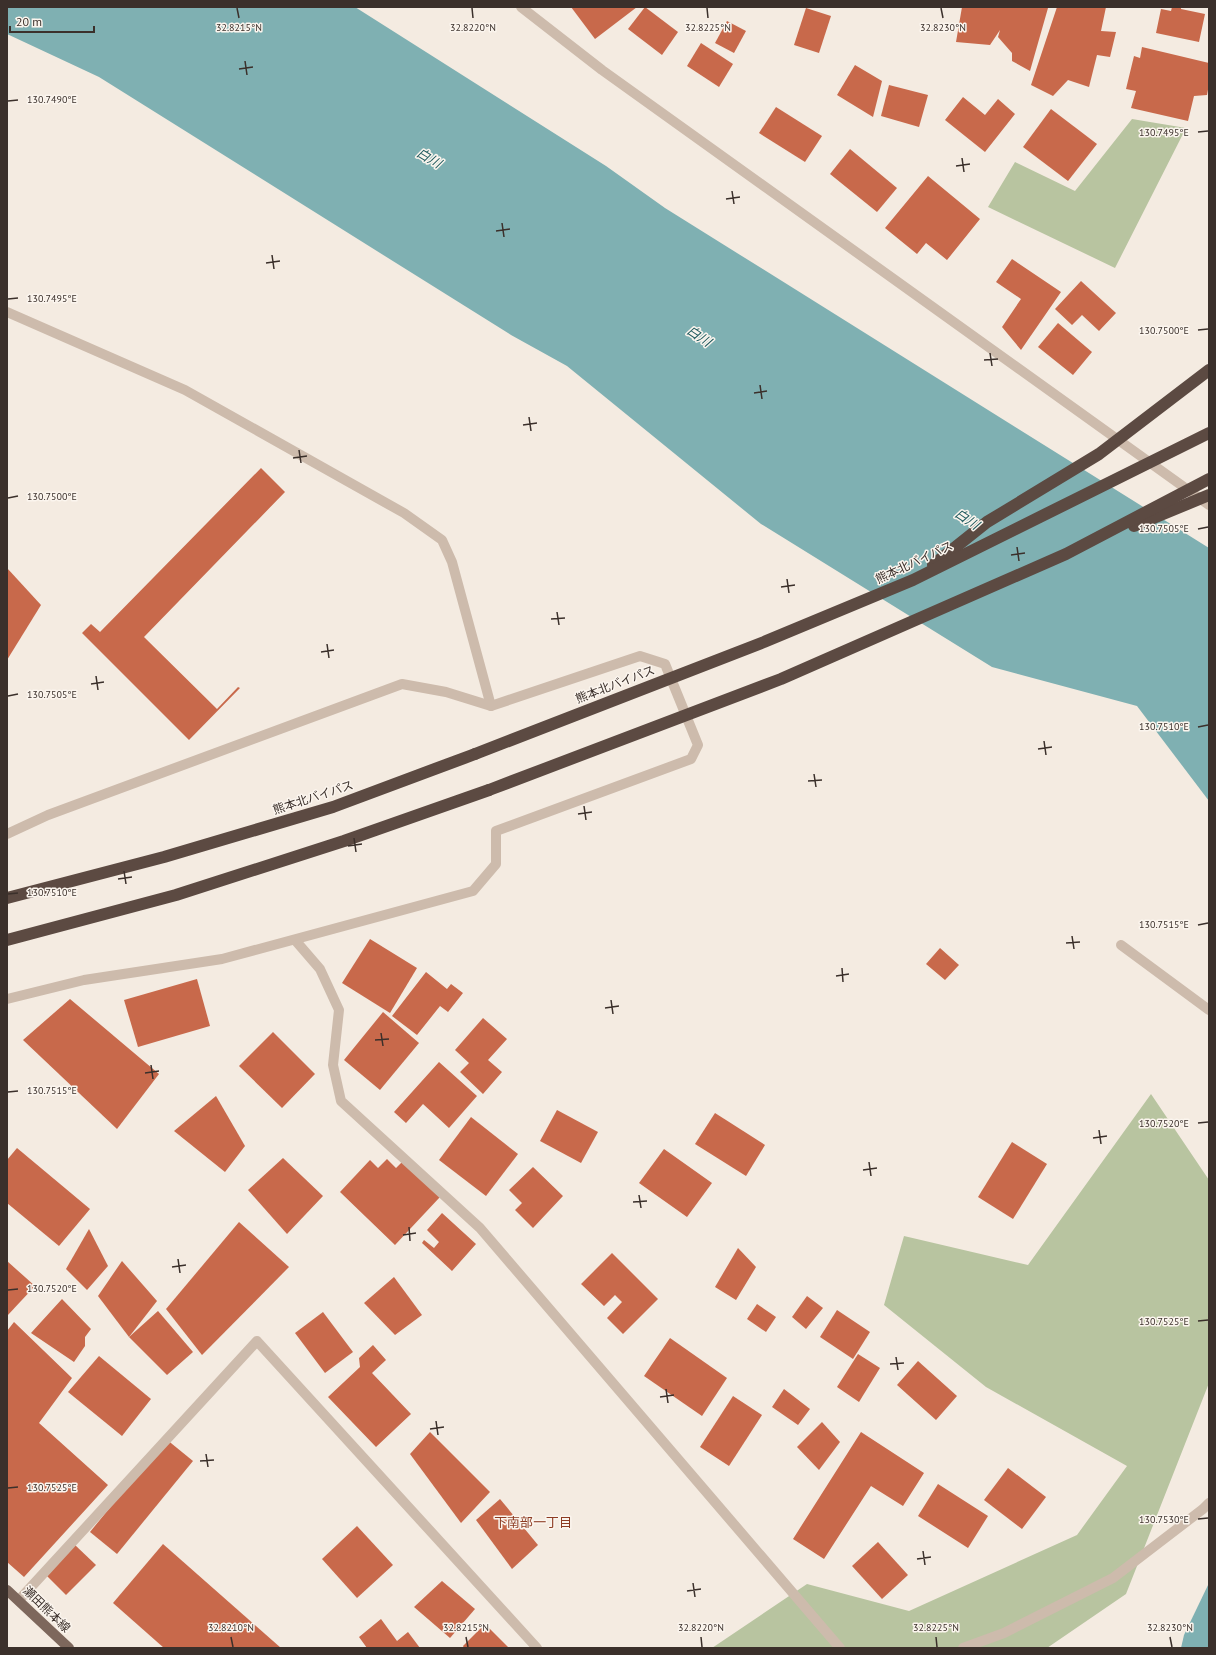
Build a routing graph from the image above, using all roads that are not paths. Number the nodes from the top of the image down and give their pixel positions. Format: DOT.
graph roads {
  1 [pos="521,7"];
  2 [pos="7,312"];
  3 [pos="1209,370"];
  4 [pos="1209,433"];
  5 [pos="1209,479"];
  6 [pos="1209,495"];
  7 [pos="1209,506"];
  8 [pos="1066,554"];
  9 [pos="913,580"];
  10 [pos="491,706"];
  11 [pos="7,834"];
  12 [pos="7,898"];
  13 [pos="7,940"];
  14 [pos="295,940"];
  15 [pos="1121,945"];
  16 [pos="7,999"];
  17 [pos="1209,1010"];
  18 [pos="1209,1503"];
  19 [pos="7,1590"];
  20 [pos="19,1600"];
  21 [pos="69,1648"];
  22 [pos="537,1648"];
  23 [pos="840,1648"];
  24 [pos="963,1648"];
  1 -- 7 [label="street"];
  2 -- 10 [label="street"];
  3 -- 9 [label="highway, bridge"];
  4 -- 9 [label="highway, 熊本北バイパス, bridge"];
  5 -- 8 [label="highway, bridge"];
  6 -- 8 [label="highway, bridge"];
  8 -- 13 [label="highway, bridge"];
  9 -- 12 [label="highway, 熊本北バイパス, bridge"];
  10 -- 11 [label="street"];
  10 -- 14 [label="street"];
  14 -- 16 [label="street"];
  14 -- 23 [label="street"];
  15 -- 17 [label="street"];
  18 -- 24 [label="street"];
  19 -- 20 [label="main road, 瀬田熊本線"];
  20 -- 21 [label="main road, 瀬田熊本線"];
  20 -- 22 [label="street"];
}
